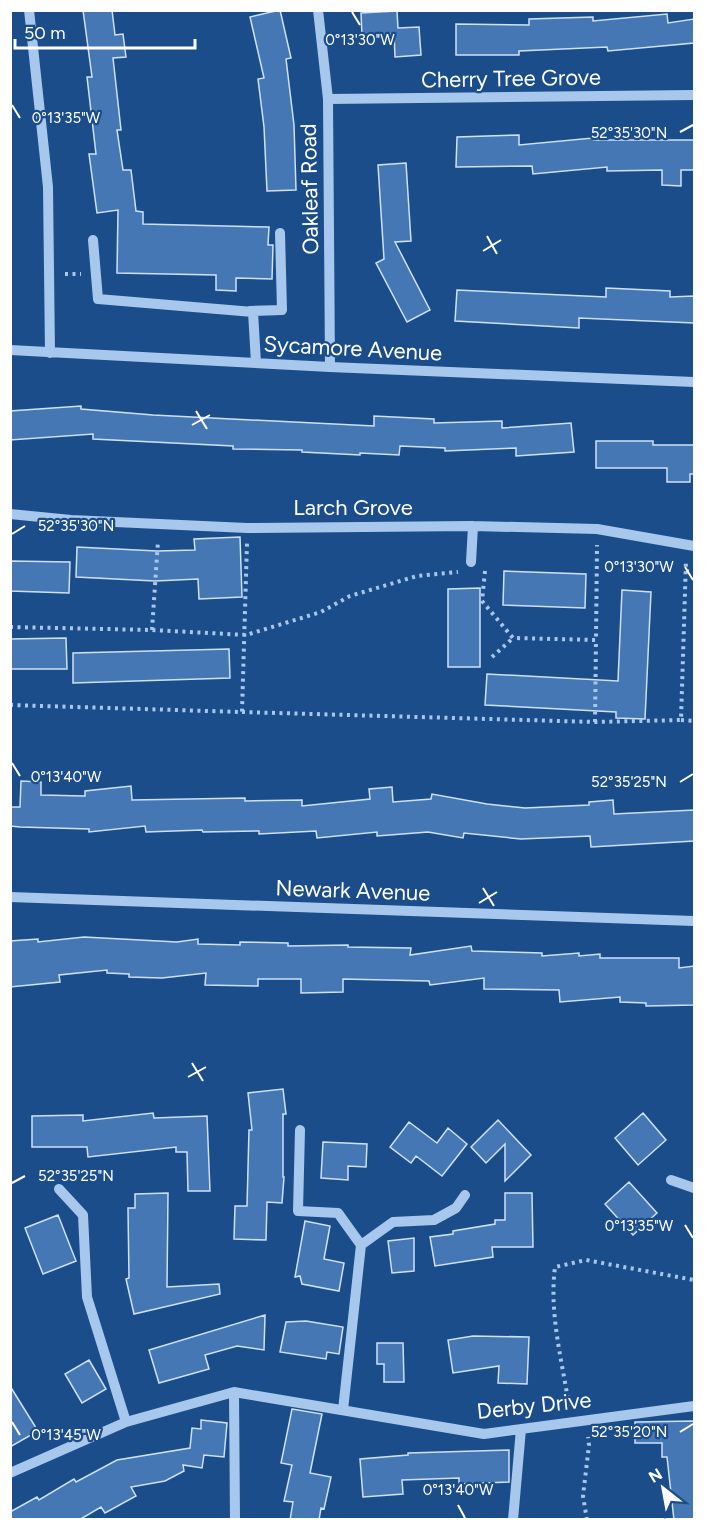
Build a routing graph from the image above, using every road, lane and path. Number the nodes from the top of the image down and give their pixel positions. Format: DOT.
graph roads {
  1 [pos="28,10"];
  2 [pos="318,10"];
  3 [pos="694,95"];
  4 [pos="328,99"];
  5 [pos="280,233"];
  6 [pos="93,240"];
  7 [pos="49,273"];
  8 [pos="96,274"];
  9 [pos="250,311"];
  10 [pos="10,350"];
  11 [pos="50,353"];
  12 [pos="256,363"];
  13 [pos="330,367"];
  14 [pos="694,382"];
  15 [pos="10,514"];
  16 [pos="159,524"];
  17 [pos="473,526"];
  18 [pos="247,528"];
  19 [pos="597,530"];
  20 [pos="691,546"];
  21 [pos="474,566"];
  22 [pos="686,571"];
  23 [pos="461,572"];
  24 [pos="694,572"];
  25 [pos="10,627"];
  26 [pos="152,630"];
  27 [pos="246,635"];
  28 [pos="513,638"];
  29 [pos="596,640"];
  30 [pos="492,657"];
  31 [pos="10,705"];
  32 [pos="242,712"];
  33 [pos="681,720"];
  34 [pos="694,721"];
  35 [pos="595,722"];
  36 [pos="10,897"];
  37 [pos="694,921"];
  38 [pos="300,1130"];
  39 [pos="671,1180"];
  40 [pos="694,1188"];
  41 [pos="59,1189"];
  42 [pos="465,1195"];
  43 [pos="362,1245"];
  44 [pos="694,1280"];
  45 [pos="234,1392"];
  46 [pos="694,1406"];
  47 [pos="343,1410"];
  48 [pos="586,1420"];
  49 [pos="126,1422"];
  50 [pos="571,1422"];
  51 [pos="521,1429"];
  52 [pos="10,1473"];
  53 [pos="235,1520"];
  54 [pos="513,1520"];
  55 [pos="587,1520"];
  1 -- 7 [label="street"];
  2 -- 4 [label="street, Oakleaf Road"];
  3 -- 4 [label="street, Cherry Tree Grove"];
  4 -- 13 [label="street, Oakleaf Road"];
  5 -- 9 [label="street"];
  6 -- 8 [label="street"];
  7 -- 8 [label="path"];
  7 -- 11 [label="street"];
  8 -- 9 [label="street"];
  9 -- 12 [label="street"];
  10 -- 11 [label="street, Sycamore Avenue"];
  11 -- 12 [label="street, Sycamore Avenue"];
  12 -- 13 [label="street, Sycamore Avenue"];
  13 -- 14 [label="street, Sycamore Avenue"];
  15 -- 16 [label="street, Larch Grove"];
  16 -- 18 [label="street, Larch Grove"];
  16 -- 26 [label="path"];
  17 -- 18 [label="street, Larch Grove"];
  17 -- 19 [label="street, Larch Grove"];
  17 -- 21 [label="street"];
  18 -- 27 [label="path"];
  19 -- 20 [label="street, Larch Grove"];
  19 -- 29 [label="path"];
  20 -- 22 [label="path"];
  21 -- 28 [label="path"];
  22 -- 24 [label="path"];
  22 -- 33 [label="path"];
  23 -- 27 [label="path"];
  25 -- 26 [label="path"];
  26 -- 27 [label="path"];
  27 -- 32 [label="path"];
  28 -- 29 [label="path"];
  28 -- 30 [label="path"];
  29 -- 35 [label="path"];
  31 -- 32 [label="path"];
  32 -- 35 [label="path"];
  33 -- 34 [label="path"];
  33 -- 35 [label="path"];
  36 -- 37 [label="street, Newark Avenue"];
  38 -- 43 [label="street"];
  39 -- 40 [label="street"];
  41 -- 49 [label="street"];
  42 -- 43 [label="street"];
  43 -- 47 [label="street"];
  44 -- 50 [label="path"];
  45 -- 47 [label="street, Derby Drive"];
  45 -- 49 [label="street, Derby Drive"];
  45 -- 53 [label="street"];
  46 -- 48 [label="street, Derby Drive"];
  47 -- 51 [label="street, Derby Drive"];
  48 -- 50 [label="street, Derby Drive"];
  48 -- 55 [label="path"];
  49 -- 52 [label="street, Derby Drive"];
  50 -- 51 [label="street, Derby Drive"];
  51 -- 54 [label="street"];
}
